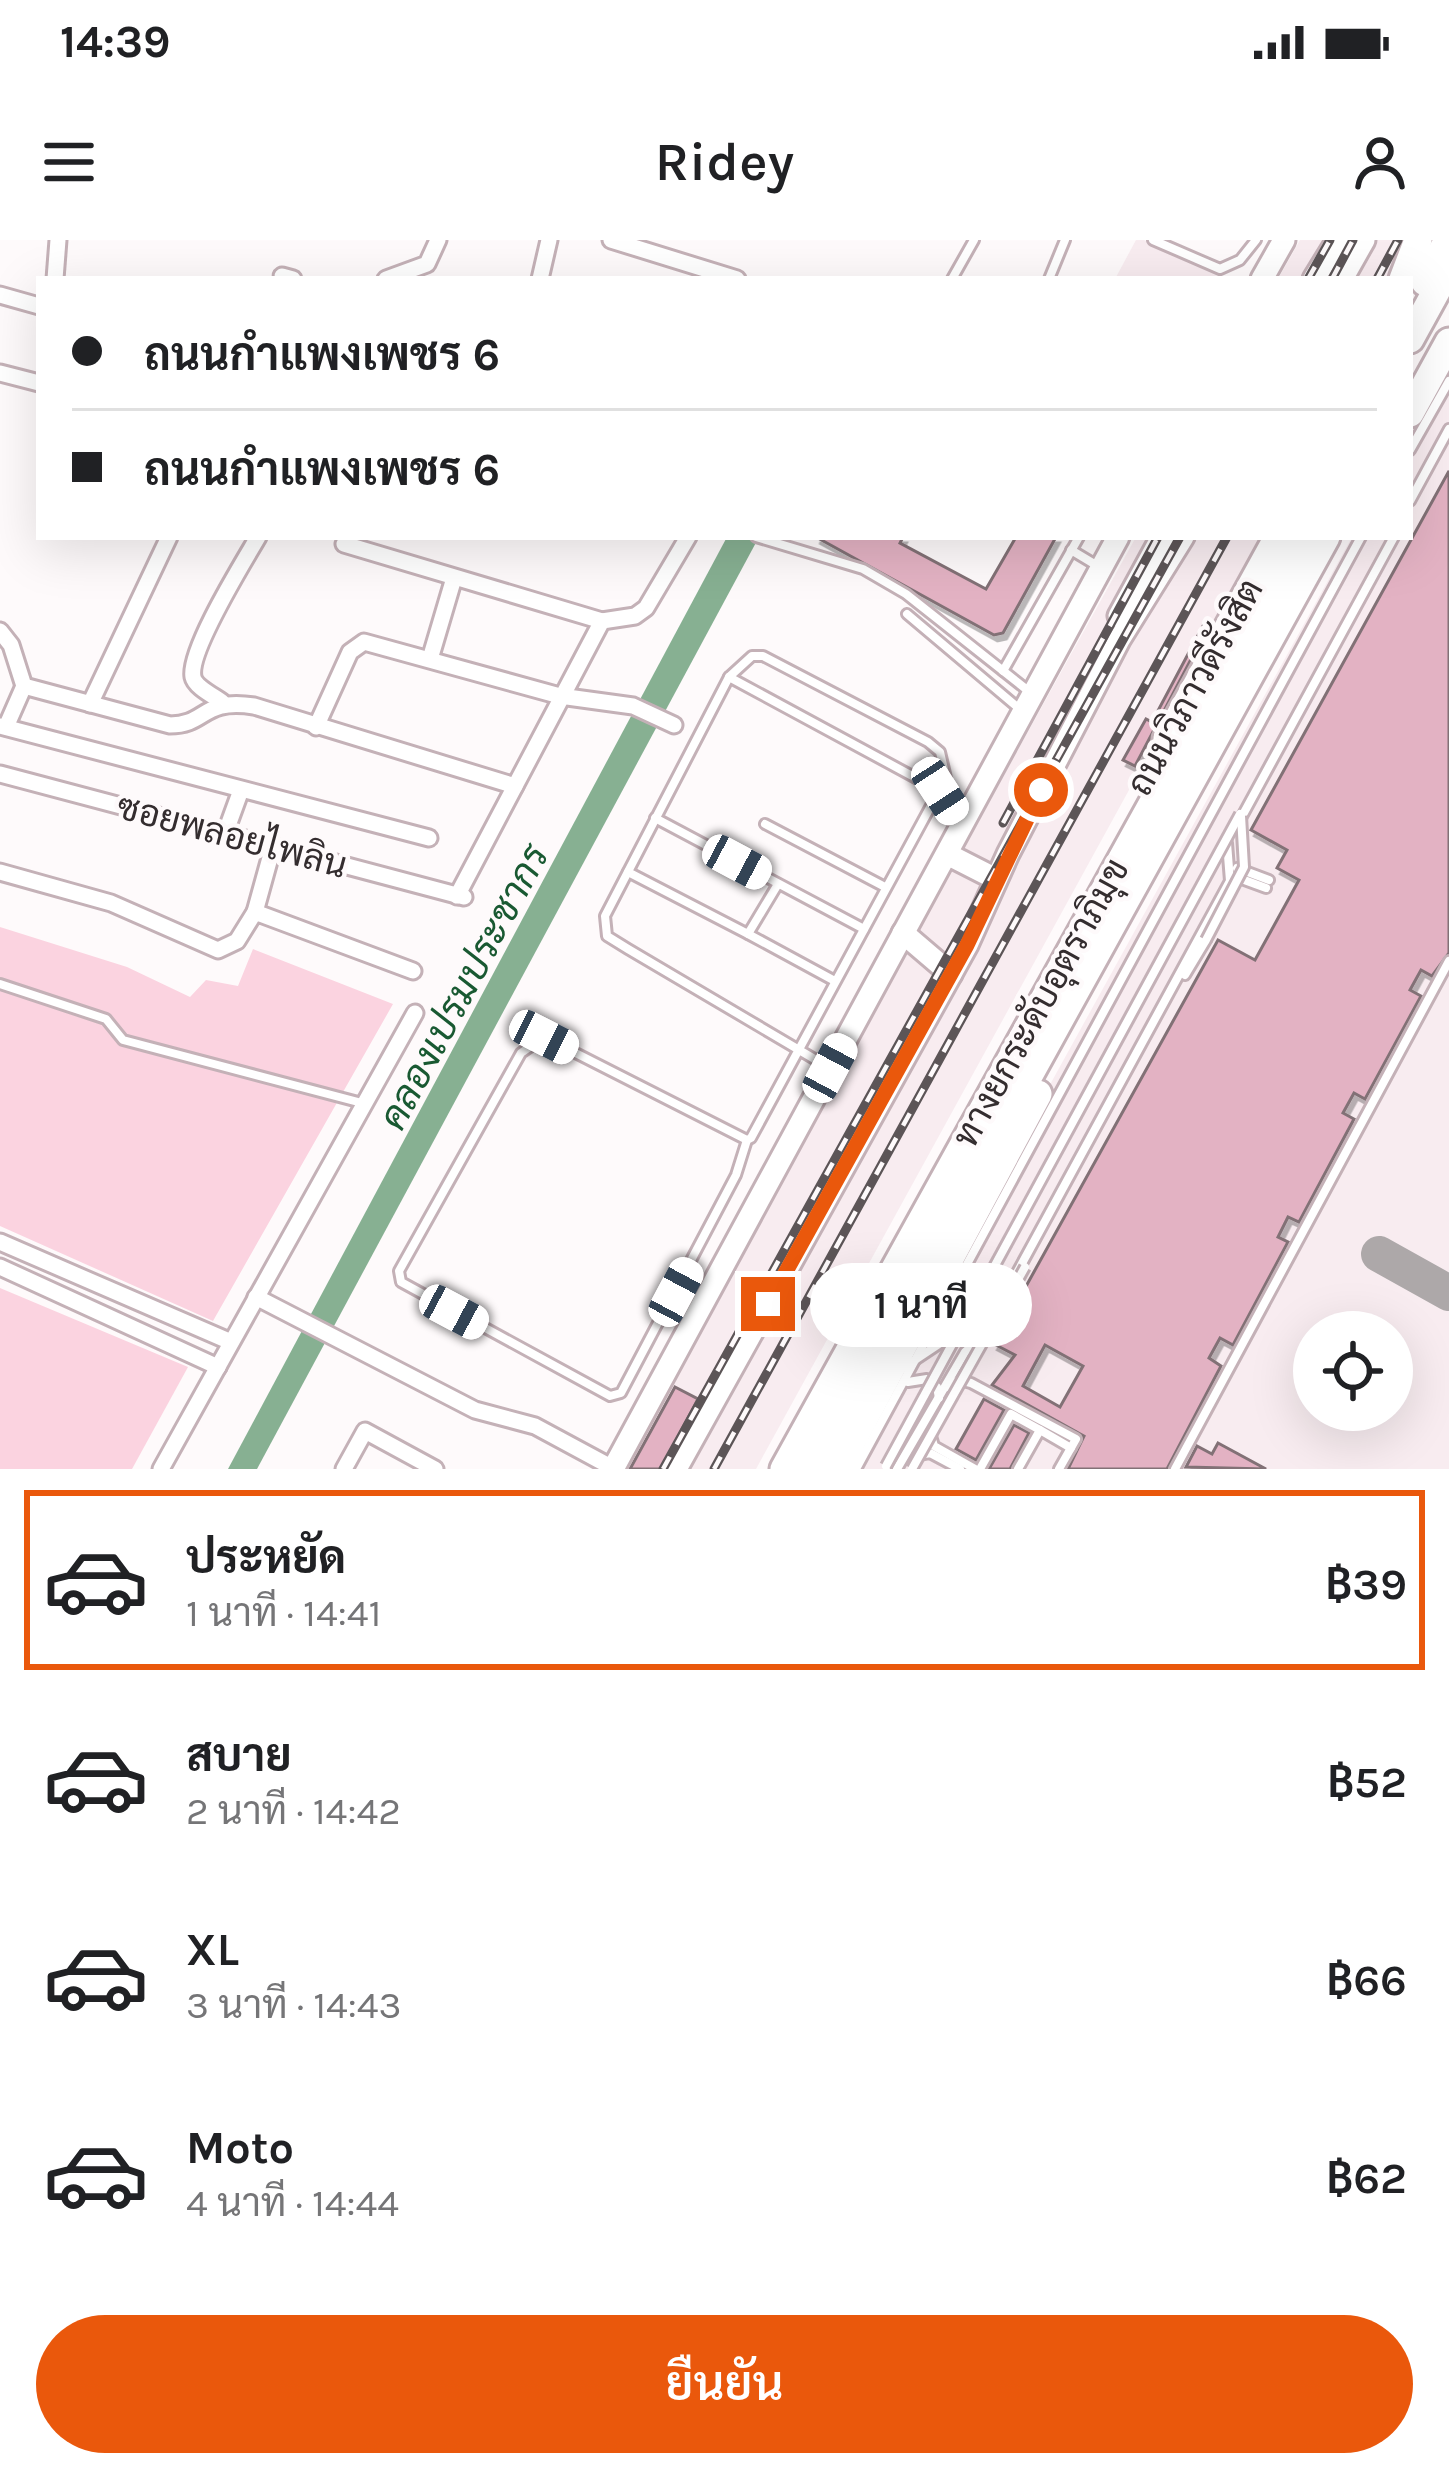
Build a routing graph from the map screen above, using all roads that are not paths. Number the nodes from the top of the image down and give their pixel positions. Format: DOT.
graph roads {
  1 [pos="58,240"];
  2 [pos="438,240"];
  3 [pos="549,240"];
  4 [pos="611,240"];
  5 [pos="974,240"];
  6 [pos="1065,240"];
  7 [pos="1153,240"];
  8 [pos="1256,240"];
  9 [pos="1284,240"];
  10 [pos="1338,240"];
  11 [pos="1364,240"];
  12 [pos="1418,240"];
  13 [pos="1433,240"];
  14 [pos="1448,240"];
  15 [pos="1449,268"];
  16 [pos="55,276"];
  17 [pos="394,276"];
  18 [pos="541,276"];
  19 [pos="727,276"];
  20 [pos="954,276"];
  21 [pos="1050,276"];
  22 [pos="1264,276"];
  23 [pos="1317,276"];
  24 [pos="1344,276"];
  25 [pos="1403,276"];
  26 [pos="1413,282"];
  27 [pos="0,295"];
  28 [pos="1413,300"];
  29 [pos="36,305"];
  30 [pos="1449,316"];
  31 [pos="1413,334"];
  32 [pos="1449,342"];
  33 [pos="0,373"];
  34 [pos="1449,380"];
  35 [pos="1413,381"];
  36 [pos="36,382"];
  37 [pos="1413,407"];
  38 [pos="1449,433"];
  39 [pos="1413,445"];
  40 [pos="1413,499"];
  41 [pos="168,540"];
  42 [pos="256,540"];
  43 [pos="686,540"];
  44 [pos="762,540"];
  45 [pos="1077,540"];
  46 [pos="1116,540"];
  47 [pos="1160,540"];
  48 [pos="1182,540"];
  49 [pos="1276,540"];
  50 [pos="1298,540"];
  51 [pos="1324,540"];
  52 [pos="1339,540"];
  53 [pos="1359,540"];
  54 [pos="1391,540"];
  55 [pos="344,544"];
  56 [pos="1071,550"];
  57 [pos="1101,568"];
  58 [pos="454,578"];
  59 [pos="907,614"];
  60 [pos="602,621"];
  61 [pos="0,631"];
  62 [pos="430,659"];
  63 [pos="1004,671"];
  64 [pos="729,677"];
  65 [pos="24,686"];
  66 [pos="560,696"];
  67 [pos="222,702"];
  68 [pos="1028,703"];
  69 [pos="90,704"];
  70 [pos="669,722"];
  71 [pos="3,727"];
  72 [pos="316,727"];
  73 [pos="0,774"];
  74 [pos="515,786"];
  75 [pos="241,790"];
  76 [pos="940,791"];
  77 [pos="1242,814"];
  78 [pos="655,818"];
  79 [pos="765,824"];
  80 [pos="962,824"];
  81 [pos="225,834"];
  82 [pos="429,838"];
  83 [pos="1228,843"];
  84 [pos="273,847"];
  85 [pos="947,854"];
  86 [pos="1008,854"];
  87 [pos="1231,856"];
  88 [pos="0,872"];
  89 [pos="628,872"];
  90 [pos="996,880"];
  91 [pos="1230,881"];
  92 [pos="778,884"];
  93 [pos="885,887"];
  94 [pos="255,912"];
  95 [pos="864,928"];
  96 [pos="903,933"];
  97 [pos="748,934"];
  98 [pos="1201,942"];
  99 [pos="1449,962"];
  100 [pos="413,971"];
  101 [pos="951,974"];
  102 [pos="833,980"];
  103 [pos="0,984"];
  104 [pos="415,1013"];
  105 [pos="797,1048"];
  106 [pos="830,1068"];
  107 [pos="364,1104"];
  108 [pos="747,1140"];
  109 [pos="0,1242"];
  110 [pos="0,1268"];
  111 [pos="1013,1280"];
  112 [pos="256,1297"];
  113 [pos="968,1319"];
  114 [pos="231,1342"];
  115 [pos="919,1357"];
  116 [pos="218,1367"];
  117 [pos="894,1384"];
  118 [pos="945,1388"];
  119 [pos="938,1398"];
  120 [pos="1040,1430"];
  121 [pos="931,1436"];
  122 [pos="1071,1448"];
  123 [pos="920,1455"];
  124 [pos="951,1461"];
  125 [pos="613,1468"];
  126 [pos="889,1468"];
  127 [pos="161,1469"];
  128 [pos="344,1469"];
  129 [pos="435,1469"];
  130 [pos="676,1469"];
  131 [pos="767,1469"];
  132 [pos="784,1469"];
  133 [pos="812,1469"];
  134 [pos="837,1469"];
  135 [pos="856,1469"];
  136 [pos="912,1469"];
  137 [pos="960,1469"];
  138 [pos="978,1469"];
  139 [pos="1018,1469"];
  140 [pos="1059,1469"];
  141 [pos="1175,1469"];
  1 -- 16 [label="street"];
  2 -- 17 [label="street"];
  3 -- 18 [label="street"];
  4 -- 19 [label="street"];
  5 -- 20 [label="lane"];
  6 -- 21 [label="lane"];
  7 -- 8 [label="lane"];
  9 -- 22 [label="main road"];
  10 -- 23 [label="main road"];
  11 -- 24 [label="main road"];
  12 -- 25 [label="highway"];
  13 -- 26 [label="highway"];
  14 -- 28 [label="highway"];
  15 -- 31 [label="highway"];
  27 -- 29 [label="street"];
  30 -- 35 [label="highway"];
  32 -- 37 [label="highway"];
  33 -- 36 [label="street"];
  34 -- 39 [label="lane"];
  38 -- 40 [label="lane"];
  41 -- 69 [label="street"];
  42 -- 67 [label="street"];
  43 -- 60 [label="street"];
  44 -- 63 [label="lane"];
  45 -- 56 [label="lane"];
  46 -- 57 [label="main road"];
  47 -- 86 [label="main road"];
  48 -- 86 [label="main road"];
  49 -- 131 [label="highway, ถนนวิภาวดีรังสิต"];
  50 -- 132 [label="highway, ทางยกระดับอุตราภิมุข"];
  51 -- 133 [label="highway, ทางยกระดับอุตราภิมุข"];
  52 -- 117 [label="highway, ถนนวิภาวดีรังสิต"];
  53 -- 115 [label="lane"];
  54 -- 77 [label="lane"];
  55 -- 58 [label="street"];
  56 -- 57 [label="lane"];
  56 -- 63 [label="lane"];
  57 -- 68 [label="main road"];
  58 -- 60 [label="street"];
  58 -- 62 [label="street"];
  59 -- 68 [label="lane"];
  60 -- 66 [label="street"];
  61 -- 65 [label="street"];
  62 -- 66 [label="street"];
  62 -- 72 [label="street"];
  63 -- 68 [label="lane"];
  64 -- 76 [label="lane"];
  64 -- 76 [label="lane"];
  64 -- 78 [label="lane"];
  65 -- 69 [label="street"];
  65 -- 71 [label="street"];
  66 -- 70 [label="street"];
  66 -- 74 [label="street"];
  67 -- 69 [label="street"];
  67 -- 72 [label="street"];
  68 -- 80 [label="main road"];
  71 -- 75 [label="street"];
  72 -- 74 [label="street"];
  73 -- 81 [label="street, ซอยพลอยไพลิน"];
  74 -- 84 [label="street, ซอยพลอยไพลิน"];
  75 -- 81 [label="street"];
  75 -- 82 [label="street"];
  76 -- 80 [label="lane"];
  76 -- 93 [label="lane"];
  77 -- 83 [label="lane"];
  77 -- 98 [label="lane, bridge"];
  77 -- 126 [label="lane, bridge"];
  78 -- 89 [label="lane"];
  78 -- 92 [label="lane"];
  79 -- 93 [label="lane"];
  80 -- 85 [label="main road"];
  81 -- 84 [label="street, ซอยพลอยไพลิน"];
  83 -- 87 [label="lane"];
  83 -- 113 [label="lane"];
  84 -- 94 [label="street"];
  85 -- 90 [label="main road"];
  85 -- 96 [label="main road"];
  86 -- 90 [label="main road"];
  87 -- 91 [label="lane"];
  87 -- 91 [label="lane"];
  88 -- 94 [label="street"];
  89 -- 97 [label="lane"];
  89 -- 105 [label="lane"];
  90 -- 101 [label="main road"];
  91 -- 98 [label="lane"];
  92 -- 95 [label="lane"];
  92 -- 97 [label="lane"];
  93 -- 95 [label="lane"];
  94 -- 100 [label="street"];
  95 -- 102 [label="lane"];
  96 -- 101 [label="main road"];
  96 -- 106 [label="main road"];
  97 -- 102 [label="lane"];
  98 -- 111 [label="lane"];
  98 -- 121 [label="lane, bridge"];
  99 -- 141 [label="lane"];
  101 -- 130 [label="main road"];
  102 -- 105 [label="lane"];
  103 -- 107 [label="lane"];
  104 -- 107 [label="street"];
  105 -- 106 [label="lane"];
  105 -- 108 [label="lane"];
  106 -- 125 [label="main road"];
  107 -- 112 [label="street"];
  108 -- 108 [label="lane"];
  109 -- 114 [label="street"];
  110 -- 116 [label="street"];
  111 -- 113 [label="lane"];
  111 -- 118 [label="lane"];
  112 -- 114 [label="street"];
  112 -- 125 [label="street"];
  113 -- 115 [label="lane"];
  114 -- 116 [label="street"];
  115 -- 117 [label="lane"];
  115 -- 117 [label="lane"];
  116 -- 127 [label="street"];
  117 -- 119 [label="lane"];
  117 -- 134 [label="highway, ถนนวิภาวดีรังสิต"];
  117 -- 135 [label="lane"];
  118 -- 119 [label="lane"];
  118 -- 122 [label="lane"];
  119 -- 126 [label="lane"];
  120 -- 122 [label="lane"];
  120 -- 138 [label="lane"];
  120 -- 139 [label="lane"];
  121 -- 123 [label="lane, bridge"];
  121 -- 124 [label="lane"];
  122 -- 140 [label="lane"];
  123 -- 124 [label="lane"];
  123 -- 136 [label="lane, bridge"];
  124 -- 137 [label="lane"];
  124 -- 138 [label="lane"];
  128 -- 129 [label="street"];
}
